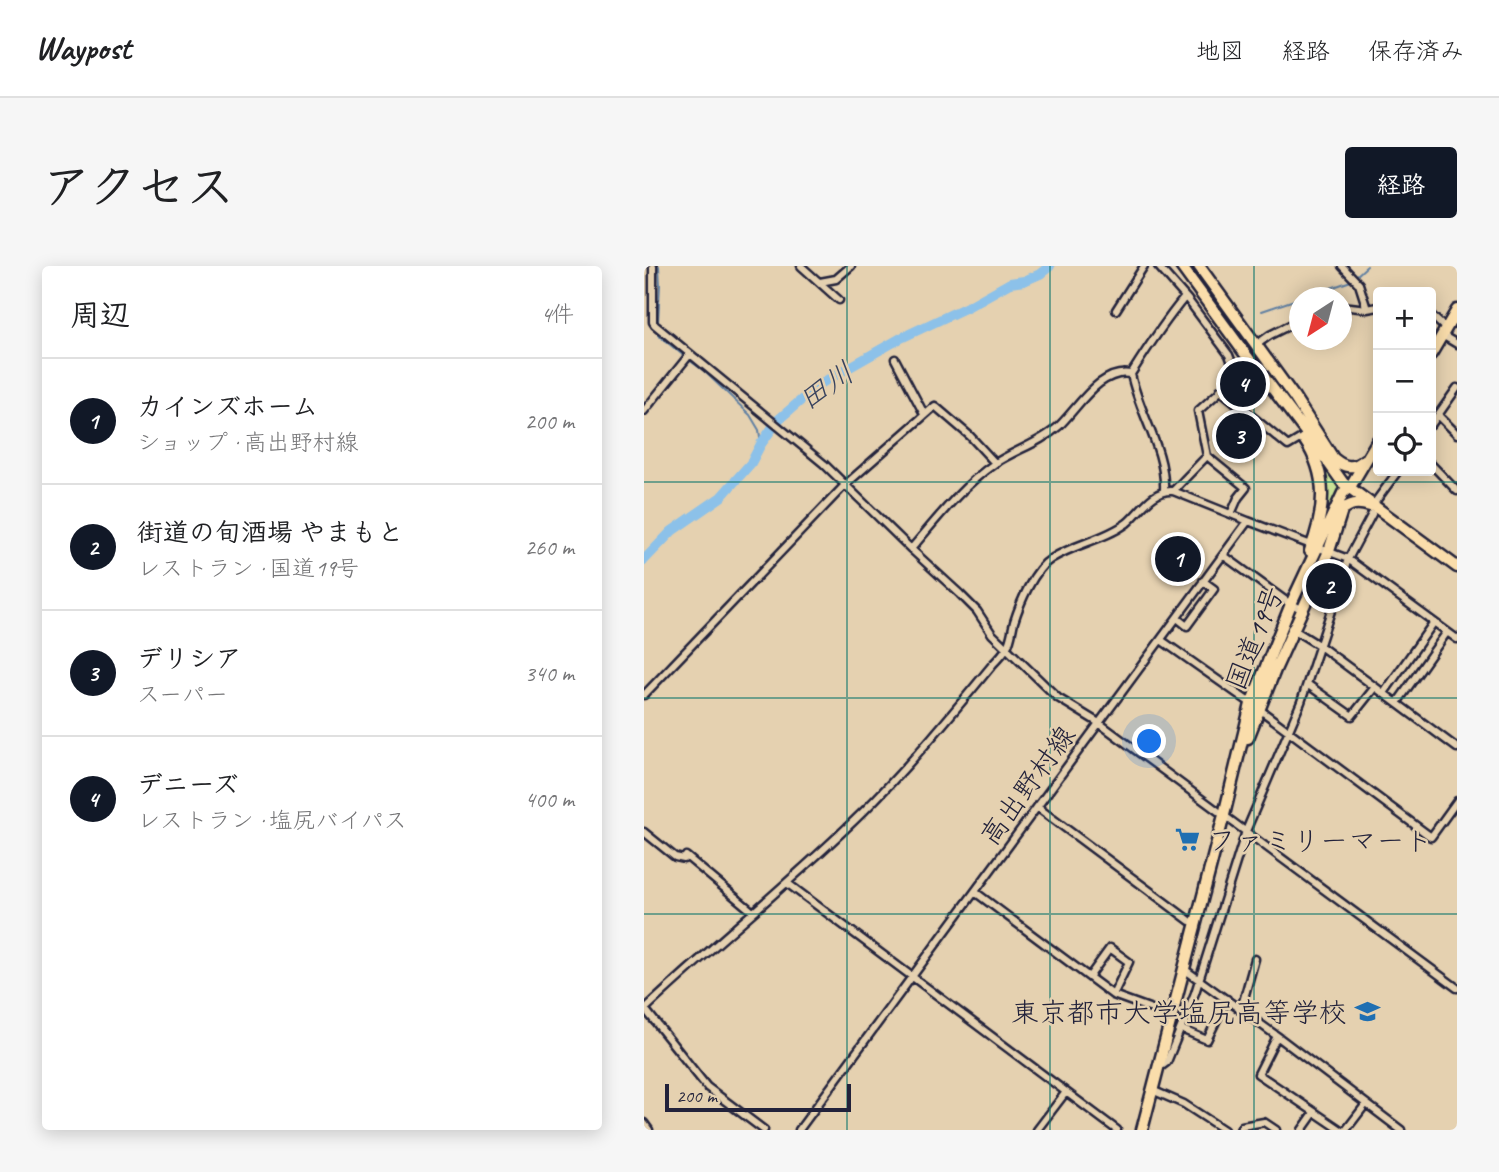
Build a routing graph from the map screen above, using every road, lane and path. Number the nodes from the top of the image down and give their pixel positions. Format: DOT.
graph roads {
  1 [pos="653,266"];
  2 [pos="801,266"];
  3 [pos="850,266"];
  4 [pos="1144,266"];
  5 [pos="1157,266"];
  6 [pos="1181,266"];
  7 [pos="1199,266"];
  8 [pos="1342,266"];
  9 [pos="820,282"];
  10 [pos="1185,297"];
  11 [pos="839,300"];
  12 [pos="1352,307"];
  13 [pos="1373,308"];
  14 [pos="1367,309"];
  15 [pos="1116,310"];
  16 [pos="1457,310"];
  17 [pos="1436,322"];
  18 [pos="1289,326"];
  19 [pos="1444,332"];
  20 [pos="1457,344"];
  21 [pos="1256,345"];
  22 [pos="1433,350"];
  23 [pos="688,357"];
  24 [pos="895,359"];
  25 [pos="1251,362"];
  26 [pos="1131,374"];
  27 [pos="1237,376"];
  28 [pos="1457,388"];
  29 [pos="1220,390"];
  30 [pos="644,411"];
  31 [pos="924,414"];
  32 [pos="1438,415"];
  33 [pos="1436,418"];
  34 [pos="1457,434"];
  35 [pos="1303,437"];
  36 [pos="1373,448"];
  37 [pos="1207,456"];
  38 [pos="1368,457"];
  39 [pos="1334,459"];
  40 [pos="995,463"];
  41 [pos="1436,469"];
  42 [pos="1395,476"];
  43 [pos="845,485"];
  44 [pos="1350,486"];
  45 [pos="1164,490"];
  46 [pos="1173,491"];
  47 [pos="1457,491"];
  48 [pos="1374,509"];
  49 [pos="1340,512"];
  50 [pos="1231,514"];
  51 [pos="1248,521"];
  52 [pos="1315,547"];
  53 [pos="911,550"];
  54 [pos="1329,551"];
  55 [pos="1223,555"];
  56 [pos="1348,559"];
  57 [pos="1457,567"];
  58 [pos="1203,582"];
  59 [pos="1291,604"];
  60 [pos="1303,610"];
  61 [pos="1177,618"];
  62 [pos="1434,622"];
  63 [pos="1283,623"];
  64 [pos="1294,630"];
  65 [pos="1447,632"];
  66 [pos="1457,639"];
  67 [pos="1161,640"];
  68 [pos="1320,646"];
  69 [pos="1007,648"];
  70 [pos="1307,684"];
  71 [pos="1376,687"];
  72 [pos="1384,693"];
  73 [pos="644,695"];
  74 [pos="1397,703"];
  75 [pos="1255,706"];
  76 [pos="1099,723"];
  77 [pos="1288,732"];
  78 [pos="1457,748"];
  79 [pos="1457,801"];
  80 [pos="1037,807"];
  81 [pos="1224,815"];
  82 [pos="1246,831"];
  83 [pos="644,832"];
  84 [pos="787,883"];
  85 [pos="975,892"];
  86 [pos="753,912"];
  87 [pos="1196,923"];
  88 [pos="1255,959"];
  89 [pos="1184,969"];
  90 [pos="1089,977"];
  91 [pos="911,978"];
  92 [pos="1199,979"];
  93 [pos="1457,988"];
  94 [pos="1113,995"];
  95 [pos="1227,999"];
  96 [pos="644,1010"];
  97 [pos="1241,1010"];
  98 [pos="1171,1016"];
  99 [pos="1181,1028"];
  100 [pos="1277,1036"];
  101 [pos="1158,1064"];
  102 [pos="1152,1090"];
  103 [pos="1066,1092"];
  104 [pos="1366,1104"];
  105 [pos="1314,1113"];
  106 [pos="644,1123"];
  107 [pos="1396,1128"];
  108 [pos="649,1130"];
  109 [pos="765,1130"];
  110 [pos="799,1130"];
  111 [pos="1037,1130"];
  112 [pos="1117,1130"];
  113 [pos="1142,1130"];
  114 [pos="1224,1130"];
  115 [pos="1240,1130"];
  116 [pos="1276,1130"];
  117 [pos="1303,1130"];
  118 [pos="1341,1130"];
  119 [pos="1346,1130"];
  1 -- 23 [label="street"];
  2 -- 9 [label="street"];
  3 -- 9 [label="street"];
  4 -- 15 [label="street"];
  5 -- 10 [label="street"];
  6 -- 25 [label="highway"];
  7 -- 21 [label="highway"];
  8 -- 14 [label="street"];
  9 -- 11 [label="street"];
  10 -- 26 [label="street"];
  10 -- 27 [label="street"];
  12 -- 14 [label="street"];
  13 -- 14 [label="street"];
  16 -- 19 [label="highway"];
  17 -- 19 [label="street"];
  18 -- 21 [label="street"];
  19 -- 20 [label="street"];
  19 -- 22 [label="highway"];
  21 -- 39 [label="highway"];
  23 -- 30 [label="street"];
  23 -- 43 [label="street"];
  24 -- 31 [label="street"];
  25 -- 27 [label="street"];
  25 -- 35 [label="highway"];
  25 -- 44 [label="highway"];
  26 -- 40 [label="street"];
  26 -- 45 [label="street"];
  27 -- 29 [label="street"];
  28 -- 32 [label="street"];
  29 -- 35 [label="street"];
  29 -- 37 [label="street"];
  31 -- 40 [label="street"];
  31 -- 43 [label="street"];
  32 -- 33 [label="street"];
  32 -- 34 [label="street"];
  35 -- 52 [label="highway"];
  36 -- 38 [label="highway"];
  37 -- 46 [label="street"];
  37 -- 50 [label="street"];
  38 -- 39 [label="highway"];
  38 -- 44 [label="highway"];
  39 -- 44 [label="highway"];
  40 -- 53 [label="street"];
  41 -- 47 [label="street"];
  42 -- 48 [label="street"];
  43 -- 53 [label="street"];
  43 -- 73 [label="street"];
  44 -- 48 [label="highway"];
  44 -- 49 [label="highway, 国道19号"];
  44 -- 52 [label="highway"];
  45 -- 46 [label="street"];
  45 -- 69 [label="street"];
  46 -- 50 [label="street"];
  48 -- 49 [label="highway"];
  48 -- 56 [label="street"];
  48 -- 57 [label="highway"];
  49 -- 54 [label="highway, 国道19号"];
  50 -- 51 [label="street"];
  51 -- 52 [label="street"];
  51 -- 55 [label="street, 高出野村線"];
  52 -- 54 [label="street"];
  52 -- 59 [label="highway, 国道19号"];
  53 -- 69 [label="street"];
  54 -- 56 [label="street"];
  54 -- 60 [label="highway, 国道19号"];
  55 -- 58 [label="street, 高出野村線"];
  55 -- 59 [label="street"];
  56 -- 62 [label="street"];
  56 -- 68 [label="street"];
  58 -- 61 [label="street, 高出野村線"];
  58 -- 61 [label="street"];
  59 -- 60 [label="street"];
  59 -- 63 [label="highway, 国道19号"];
  60 -- 64 [label="highway, 国道19号"];
  61 -- 67 [label="street, 高出野村線"];
  62 -- 65 [label="street"];
  62 -- 72 [label="street"];
  63 -- 64 [label="street"];
  63 -- 75 [label="highway, 国道19号"];
  64 -- 68 [label="street"];
  64 -- 75 [label="highway, 国道19号"];
  65 -- 66 [label="street"];
  65 -- 74 [label="street"];
  67 -- 75 [label="street"];
  67 -- 76 [label="street, 高出野村線"];
  68 -- 70 [label="street"];
  68 -- 71 [label="street"];
  69 -- 76 [label="street"];
  69 -- 84 [label="street"];
  70 -- 71 [label="street"];
  70 -- 77 [label="street"];
  71 -- 72 [label="street"];
  72 -- 74 [label="street"];
  74 -- 78 [label="street"];
  75 -- 77 [label="street"];
  75 -- 81 [label="highway, 国道19号"];
  76 -- 80 [label="street, 高出野村線"];
  76 -- 81 [label="street"];
  77 -- 79 [label="street"];
  77 -- 82 [label="street"];
  80 -- 85 [label="street, 高出野村線"];
  80 -- 87 [label="street"];
  81 -- 82 [label="street"];
  81 -- 87 [label="highway, 国道19号"];
  82 -- 92 [label="street"];
  82 -- 93 [label="street"];
  83 -- 86 [label="street"];
  84 -- 86 [label="street"];
  84 -- 91 [label="street"];
  85 -- 90 [label="street"];
  85 -- 91 [label="street, 高出野村線"];
  86 -- 96 [label="street"];
  87 -- 89 [label="highway, 国道19号"];
  88 -- 97 [label="street"];
  89 -- 92 [label="street"];
  89 -- 98 [label="highway, 国道19号"];
  90 -- 94 [label="street"];
  90 -- 94 [label="street"];
  91 -- 103 [label="street"];
  91 -- 110 [label="street, 高出野村線"];
  92 -- 95 [label="street"];
  92 -- 99 [label="street"];
  94 -- 98 [label="street"];
  95 -- 97 [label="street"];
  95 -- 99 [label="street"];
  96 -- 109 [label="street"];
  97 -- 100 [label="street"];
  98 -- 101 [label="highway, 国道19号"];
  99 -- 101 [label="street"];
  100 -- 104 [label="street"];
  100 -- 105 [label="street"];
  101 -- 102 [label="highway, 国道19号"];
  102 -- 113 [label="highway, 国道19号"];
  102 -- 114 [label="street"];
  103 -- 111 [label="street"];
  103 -- 112 [label="street"];
  104 -- 107 [label="street"];
  104 -- 119 [label="street"];
  105 -- 117 [label="street"];
  105 -- 118 [label="street"];
  106 -- 108 [label="street"];
  115 -- 116 [label="street"];
}
